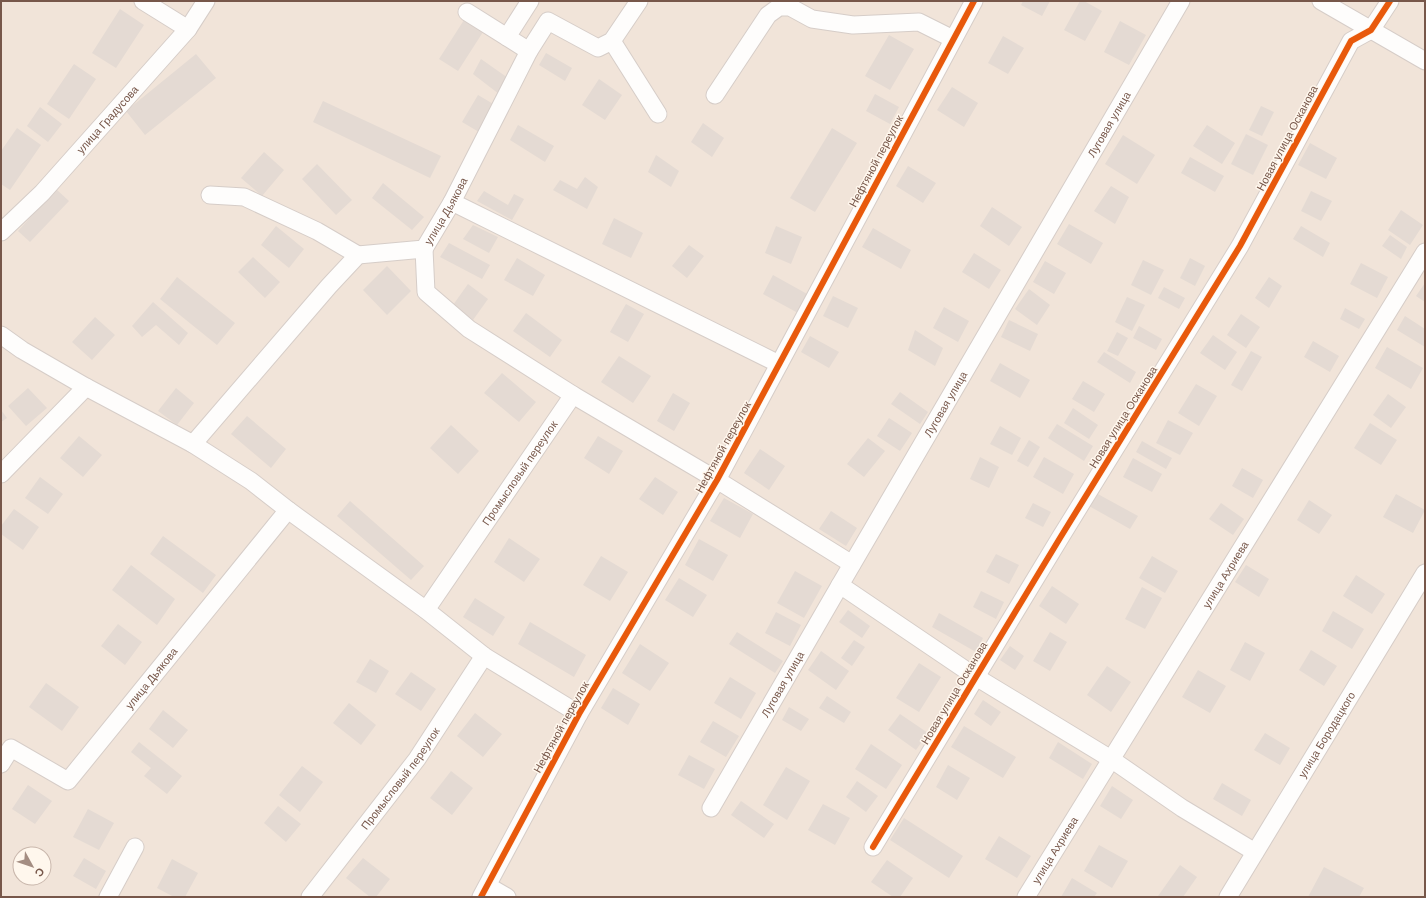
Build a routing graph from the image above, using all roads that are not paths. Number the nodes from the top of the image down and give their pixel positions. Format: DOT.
graph roads {
  1 [pos="143,1"];
  2 [pos="206,1"];
  3 [pos="530,1"];
  4 [pos="639,1"];
  5 [pos="974,1"];
  6 [pos="1181,1"];
  7 [pos="1321,1"];
  8 [pos="1390,1"];
  9 [pos="467,12"];
  10 [pos="188,29"];
  11 [pos="1371,30"];
  12 [pos="507,38"];
  13 [pos="953,39"];
  14 [pos="612,41"];
  15 [pos="529,51"];
  16 [pos="1425,61"];
  17 [pos="715,95"];
  18 [pos="658,114"];
  19 [pos="210,195"];
  20 [pos="452,202"];
  21 [pos="1,232"];
  22 [pos="424,249"];
  23 [pos="1425,252"];
  24 [pos="358,255"];
  25 [pos="2,336"];
  26 [pos="779,364"];
  27 [pos="86,387"];
  28 [pos="573,395"];
  29 [pos="193,444"];
  30 [pos="1,474"];
  31 [pos="717,480"];
  32 [pos="288,510"];
  33 [pos="852,564"];
  34 [pos="1425,572"];
  35 [pos="840,585"];
  36 [pos="426,610"];
  37 [pos="484,656"];
  38 [pos="976,676"];
  39 [pos="579,714"];
  40 [pos="1111,759"];
  41 [pos="1,764"];
  42 [pos="712,808"];
  43 [pos="873,846"];
  44 [pos="135,847"];
  45 [pos="1255,852"];
  46 [pos="484,891"];
  47 [pos="108,897"];
  48 [pos="310,897"];
  49 [pos="507,897"];
  50 [pos="1026,897"];
  51 [pos="1228,897"];
  1 -- 10 [label="street"];
  2 -- 10 [label="street, улица Градусова"];
  3 -- 12 [label="street"];
  4 -- 14 [label="street"];
  5 -- 13 [label="street, Нефтяной переулок"];
  6 -- 33 [label="street, Луговая улица"];
  7 -- 11 [label="street"];
  8 -- 11 [label="street, Новая улица Осканова"];
  9 -- 12 [label="street"];
  10 -- 21 [label="street, улица Градусова"];
  11 -- 16 [label="street"];
  11 -- 38 [label="street, Новая улица Осканова"];
  12 -- 15 [label="street"];
  13 -- 17 [label="street"];
  13 -- 26 [label="street, Нефтяной переулок"];
  14 -- 15 [label="street, улица Дьякова"];
  14 -- 18 [label="street"];
  15 -- 20 [label="street, улица Дьякова"];
  19 -- 24 [label="street"];
  20 -- 22 [label="street, улица Дьякова"];
  20 -- 26 [label="street"];
  22 -- 24 [label="street, улица Дьякова"];
  22 -- 28 [label="street"];
  23 -- 40 [label="street, улица Ахриева"];
  24 -- 29 [label="street"];
  25 -- 27 [label="street"];
  26 -- 31 [label="street, Нефтяной переулок"];
  27 -- 29 [label="street"];
  27 -- 30 [label="street"];
  28 -- 31 [label="street"];
  28 -- 36 [label="street, Промысловый переулок"];
  29 -- 32 [label="street"];
  31 -- 33 [label="street"];
  31 -- 39 [label="street, Нефтяной переулок"];
  32 -- 36 [label="street"];
  32 -- 41 [label="street, улица Дьякова"];
  33 -- 35 [label="street, Луговая улица"];
  34 -- 45 [label="street, улица Бородацкого"];
  35 -- 38 [label="street"];
  35 -- 42 [label="street, Луговая улица"];
  36 -- 37 [label="street"];
  37 -- 39 [label="street"];
  37 -- 48 [label="street, Промысловый переулок"];
  38 -- 40 [label="street"];
  38 -- 43 [label="street, Новая улица Осканова"];
  39 -- 46 [label="street, Нефтяной переулок"];
  40 -- 45 [label="street"];
  40 -- 50 [label="street, улица Ахриева"];
  44 -- 47 [label="street"];
  45 -- 51 [label="street, улица Бородацкого"];
  46 -- 49 [label="street"];
}
